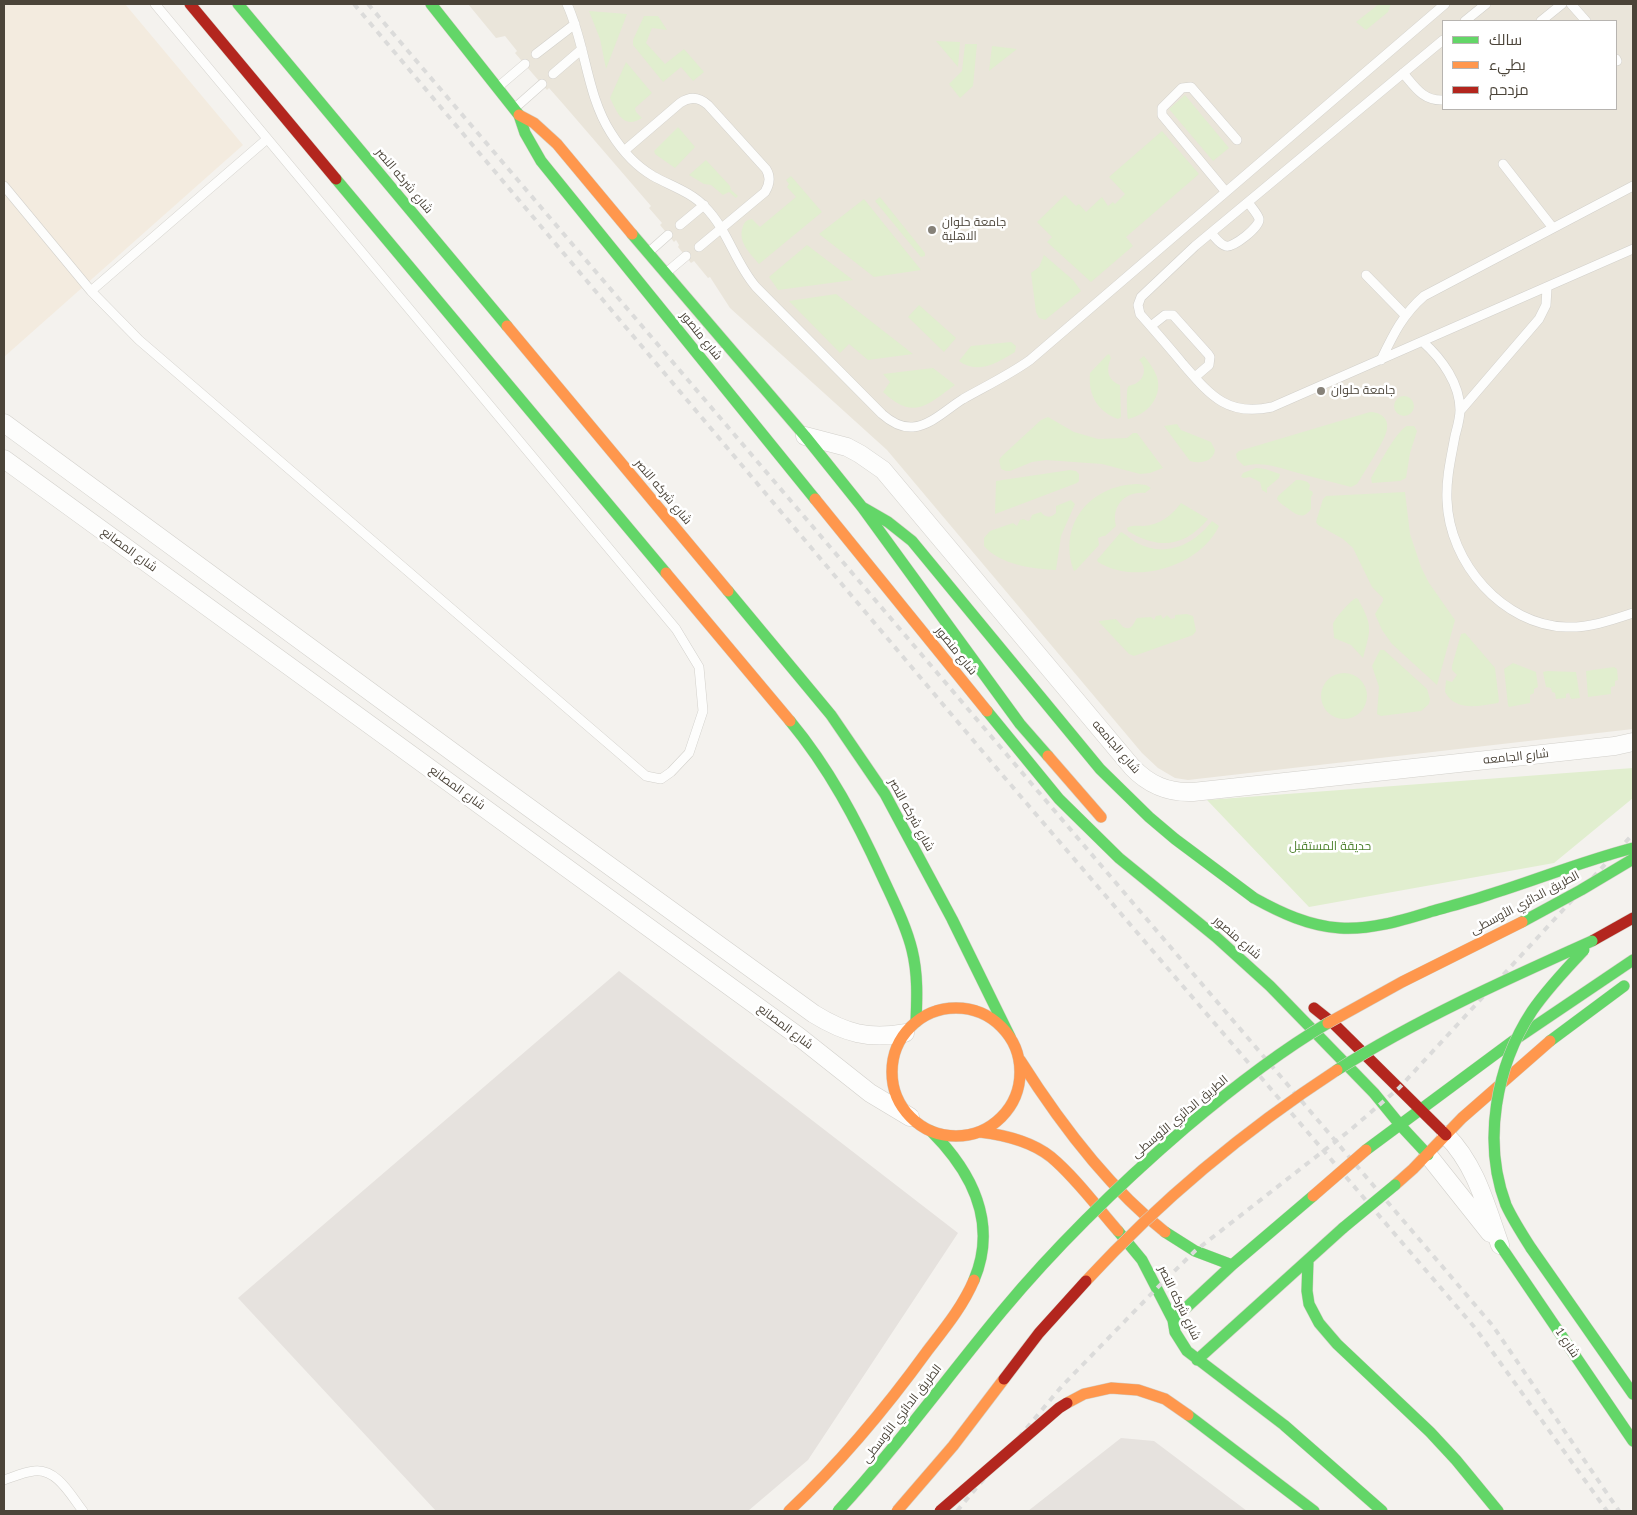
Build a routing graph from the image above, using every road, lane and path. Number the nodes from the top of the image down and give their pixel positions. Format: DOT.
graph roads {
  1 [pos="155,4"];
  2 [pos="190,4"];
  3 [pos="238,4"];
  4 [pos="430,4"];
  5 [pos="567,4"];
  6 [pos="1445,4"];
  7 [pos="1486,4"];
  8 [pos="1562,4"];
  9 [pos="1571,4"];
  10 [pos="1466,20"];
  11 [pos="1542,20"];
  12 [pos="1585,20"];
  13 [pos="575,24"];
  14 [pos="1442,41"];
  15 [pos="582,49"];
  16 [pos="536,54"];
  17 [pos="525,64"];
  18 [pos="1403,73"];
  19 [pos="554,74"];
  20 [pos="542,84"];
  21 [pos="497,88"];
  22 [pos="1442,100"];
  23 [pos="516,112"];
  24 [pos="267,139"];
  25 [pos="1237,140"];
  26 [pos="624,151"];
  27 [pos="1503,164"];
  28 [pos="4,186"];
  29 [pos="1633,186"];
  30 [pos="1226,192"];
  31 [pos="1248,202"];
  32 [pos="704,206"];
  33 [pos="680,225"];
  34 [pos="722,228"];
  35 [pos="1553,228"];
  36 [pos="1211,233"];
  37 [pos="668,235"];
  38 [pos="699,247"];
  39 [pos="1633,249"];
  40 [pos="647,253"];
  41 [pos="686,256"];
  42 [pos="665,274"];
  43 [pos="1366,276"];
  44 [pos="1547,288"];
  45 [pos="91,290"];
  46 [pos="1405,315"];
  47 [pos="1151,326"];
  48 [pos="1423,342"];
  49 [pos="1381,360"];
  50 [pos="1195,377"];
  51 [pos="1460,411"];
  52 [pos="4,423"];
  53 [pos="805,436"];
  54 [pos="4,459"];
  55 [pos="862,507"];
  56 [pos="1633,613"];
  57 [pos="1633,742"];
  58 [pos="473,767"];
  59 [pos="456,788"];
  60 [pos="1111,826"];
  61 [pos="1633,848"];
  62 [pos="1633,859"];
  63 [pos="1633,918"];
  64 [pos="1592,941"];
  65 [pos="1633,960"];
  66 [pos="1633,980"];
  67 [pos="1306,1000"];
  68 [pos="910,1028"];
  69 [pos="1010,1037"];
  70 [pos="1020,1060"];
  71 [pos="1420,1111"];
  72 [pos="910,1118"];
  73 [pos="1401,1126"];
  74 [pos="931,1132"];
  75 [pos="980,1132"];
  76 [pos="1446,1135"];
  77 [pos="1428,1155"];
  78 [pos="1500,1245"];
  79 [pos="1308,1260"];
  80 [pos="1232,1265"];
  81 [pos="1173,1320"];
  82 [pos="1197,1360"];
  83 [pos="1633,1394"];
  84 [pos="1633,1441"];
  85 [pos="4,1480"];
  86 [pos="83,1511"];
  87 [pos="789,1511"];
  88 [pos="838,1511"];
  89 [pos="897,1511"];
  90 [pos="940,1511"];
  91 [pos="1314,1511"];
  92 [pos="1382,1511"];
  93 [pos="1498,1511"];
  1 -- 24 [label="lane"];
  2 -- 68 [label="main road"];
  3 -- 69 [label="main road, شارع شركه النصر"];
  4 -- 21 [label="main road, شارع منصور"];
  5 -- 13 [label="lane"];
  6 -- 30 [label="lane"];
  7 -- 10 [label="lane"];
  8 -- 11 [label="lane"];
  9 -- 12 [label="lane"];
  13 -- 15 [label="lane"];
  13 -- 16 [label="lane"];
  14 -- 18 [label="lane"];
  15 -- 19 [label="lane"];
  15 -- 26 [label="lane"];
  17 -- 21 [label="lane"];
  18 -- 22 [label="lane"];
  18 -- 31 [label="lane"];
  20 -- 23 [label="lane"];
  21 -- 23 [label="main road, شارع منصور"];
  23 -- 40 [label="main road, شارع منصور"];
  23 -- 73 [label="main road, شارع منصور"];
  24 -- 45 [label="lane"];
  24 -- 45 [label="lane"];
  25 -- 30 [label="lane"];
  26 -- 32 [label="lane"];
  26 -- 34 [label="lane"];
  27 -- 35 [label="lane"];
  28 -- 45 [label="lane"];
  29 -- 35 [label="lane"];
  30 -- 34 [label="lane"];
  31 -- 36 [label="lane"];
  31 -- 36 [label="lane"];
  32 -- 33 [label="lane"];
  32 -- 34 [label="lane"];
  34 -- 38 [label="lane"];
  35 -- 46 [label="lane"];
  36 -- 47 [label="lane"];
  37 -- 40 [label="lane"];
  39 -- 44 [label="lane"];
  40 -- 42 [label="main road, شارع منصور"];
  41 -- 42 [label="lane"];
  42 -- 53 [label="main road, شارع منصور"];
  43 -- 46 [label="lane"];
  44 -- 48 [label="lane"];
  44 -- 51 [label="lane"];
  46 -- 49 [label="lane"];
  47 -- 50 [label="lane"];
  47 -- 50 [label="lane"];
  48 -- 49 [label="lane"];
  48 -- 51 [label="lane"];
  49 -- 50 [label="lane"];
  51 -- 56 [label="lane"];
  52 -- 58 [label="street"];
  53 -- 55 [label="main road, شارع منصور"];
  53 -- 57 [label="street, شارع الجامعه"];
  54 -- 59 [label="street, شارع المصانع"];
  55 -- 60 [label="main road, شارع منصور"];
  55 -- 61 [label="main road, bridge"];
  58 -- 59 [label="street"];
  58 -- 68 [label="street"];
  59 -- 72 [label="street, شارع المصانع"];
  62 -- 88 [label="main road, الطريق الدائري الأوسطى, bridge"];
  63 -- 64 [label="main road"];
  64 -- 83 [label="main road, bridge"];
  64 -- 89 [label="main road, bridge"];
  65 -- 71 [label="main road"];
  66 -- 76 [label="main road"];
  67 -- 71 [label="main road"];
  68 -- 69 [label="main road"];
  68 -- 72 [label="main road"];
  69 -- 70 [label="main road"];
  70 -- 75 [label="main road"];
  70 -- 80 [label="main road"];
  71 -- 73 [label="main road"];
  71 -- 76 [label="main road"];
  72 -- 74 [label="main road"];
  73 -- 77 [label="main road, شارع منصور"];
  73 -- 80 [label="main road, bridge"];
  74 -- 75 [label="main road"];
  74 -- 87 [label="main road"];
  75 -- 81 [label="main road, شارع شركه النصر"];
  76 -- 77 [label="main road"];
  76 -- 78 [label="street, شارع 1"];
  77 -- 78 [label="street, شارع 1"];
  77 -- 79 [label="main road, bridge"];
  78 -- 84 [label="main road, شارع 1"];
  79 -- 82 [label="main road"];
  79 -- 93 [label="main road"];
  80 -- 81 [label="main road"];
  81 -- 82 [label="main road, شارع شركه النصر"];
  82 -- 92 [label="main road, شارع شركه النصر"];
  85 -- 86 [label="lane"];
  90 -- 91 [label="main road, bridge"];
}
